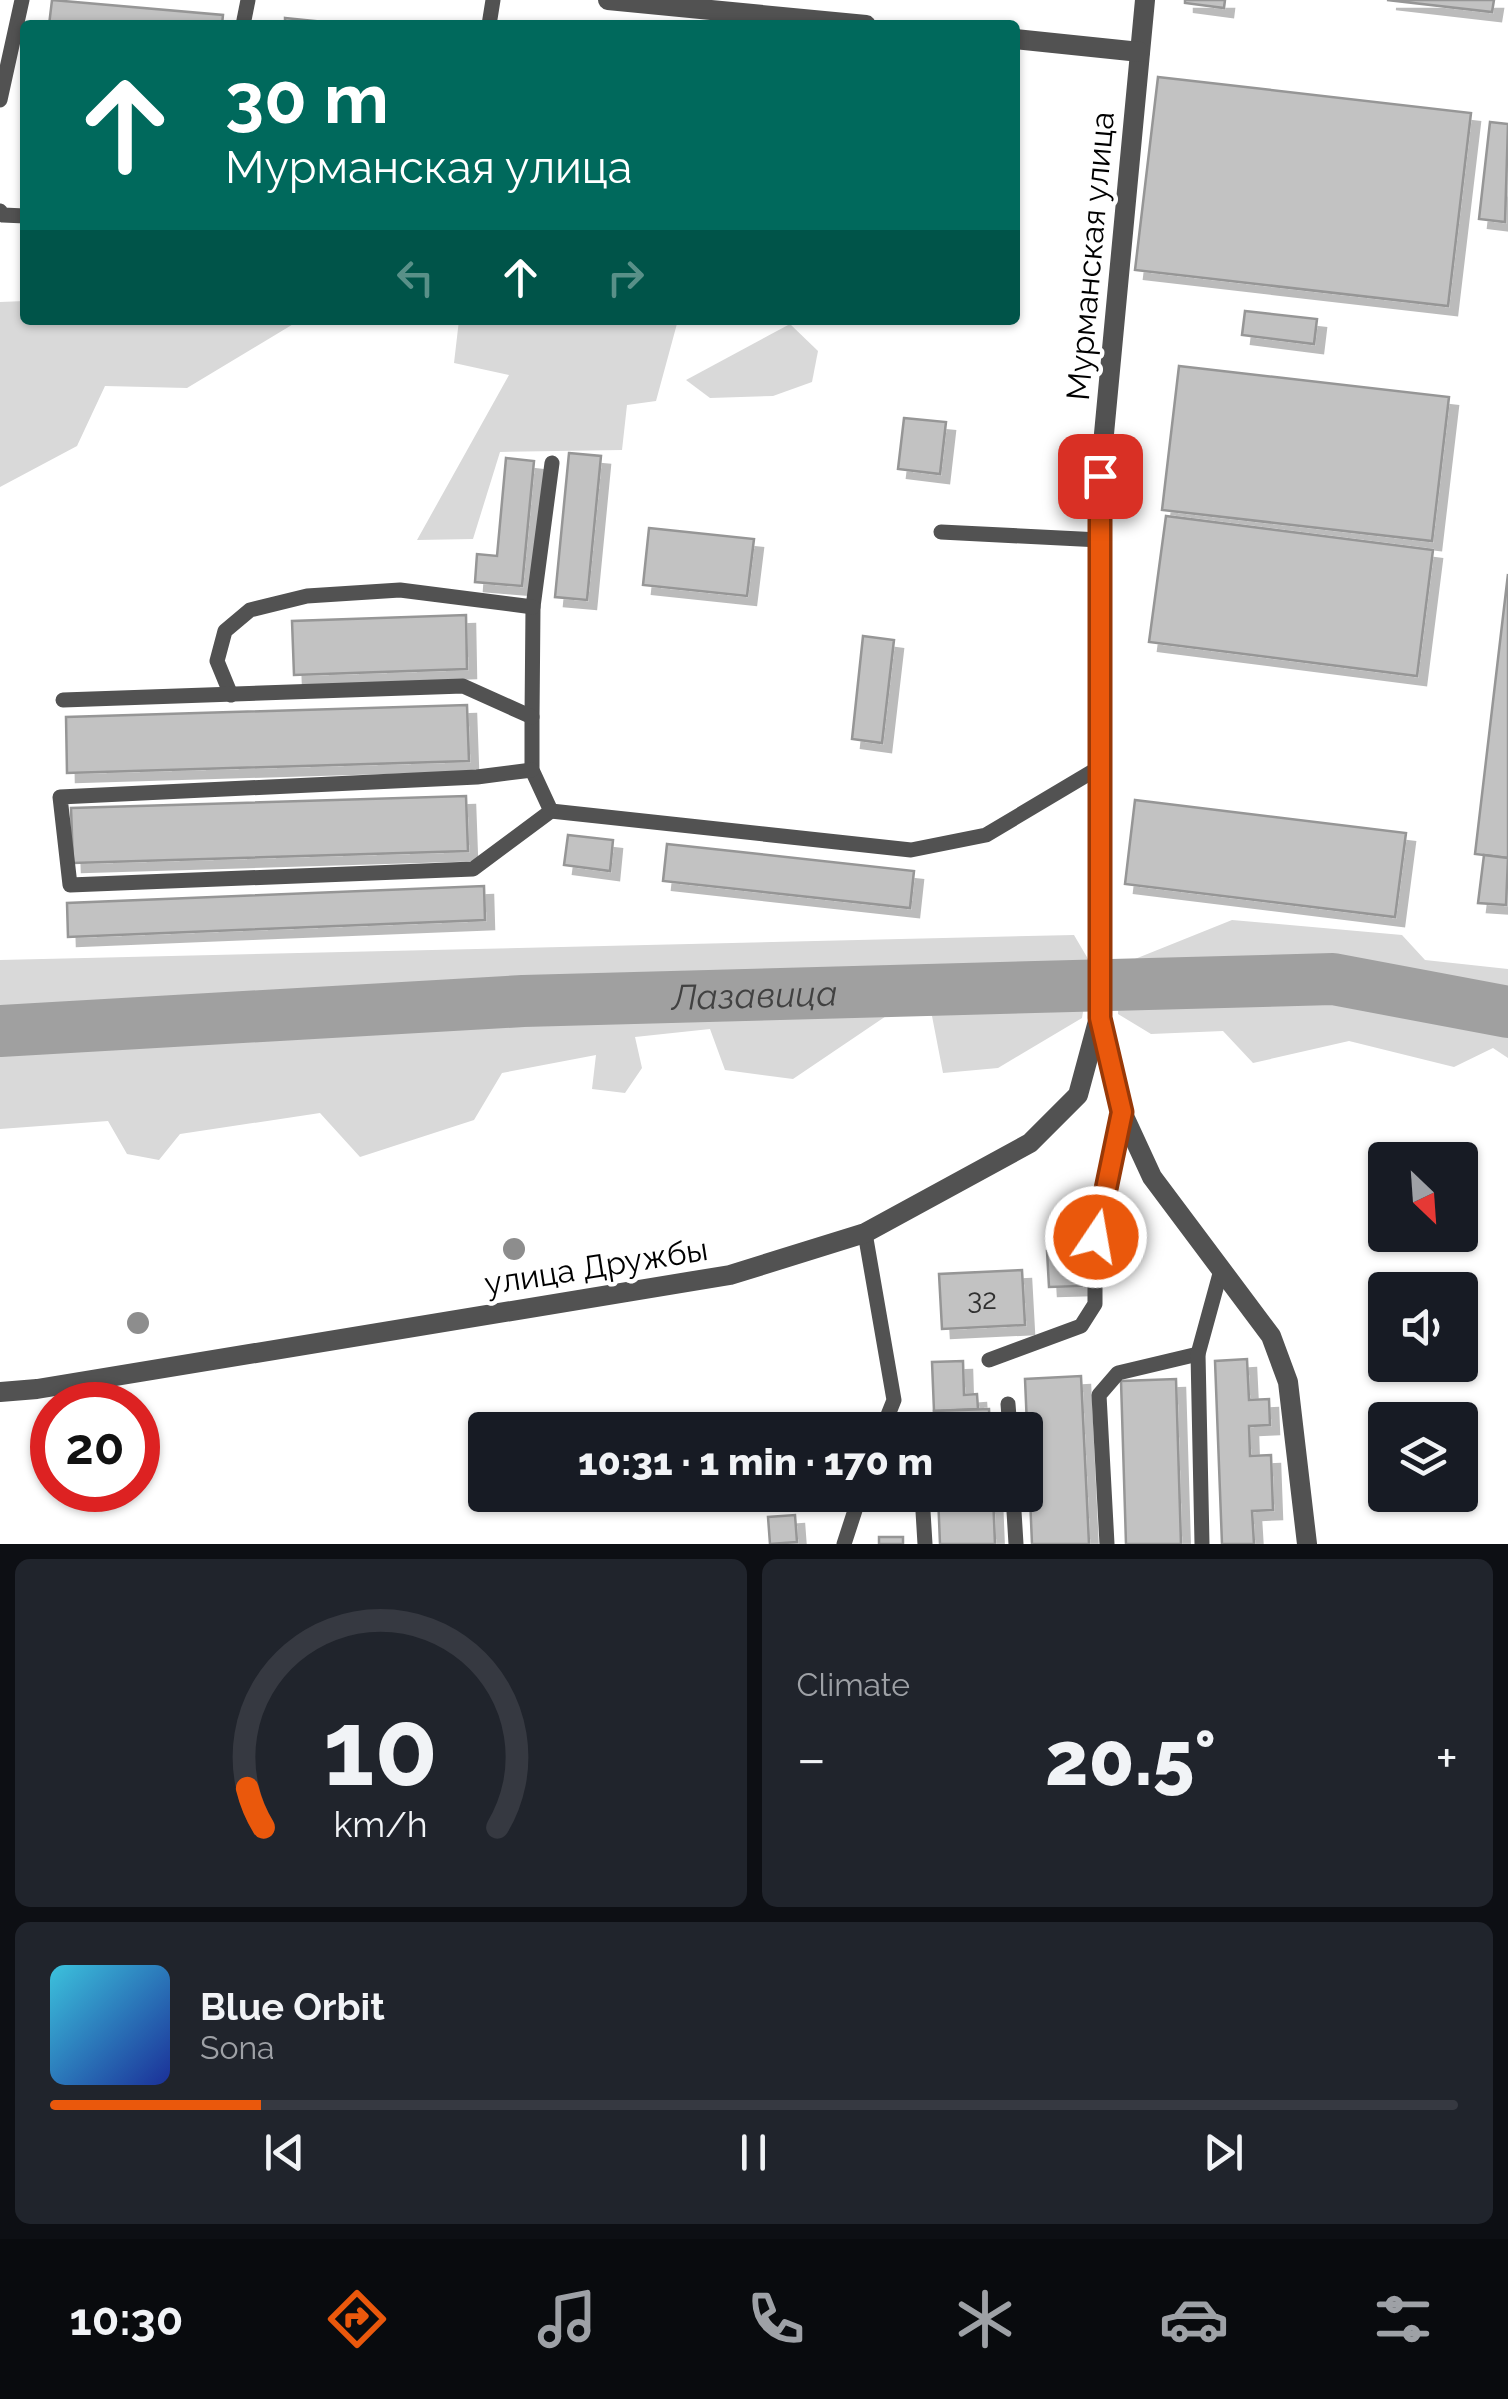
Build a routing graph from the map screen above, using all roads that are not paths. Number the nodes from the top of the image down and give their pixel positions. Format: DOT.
graph roads {
  1 [pos="22,0"];
  2 [pos="608,0"];
  3 [pos="1146,0"];
  4 [pos="814,20"];
  5 [pos="1020,40"];
  6 [pos="1140,52"];
  7 [pos="3,73"];
  8 [pos="0,100"];
  9 [pos="552,462"];
  10 [pos="941,532"];
  11 [pos="1100,540"];
  12 [pos="533,607"];
  13 [pos="231,695"];
  14 [pos="63,700"];
  15 [pos="532,717"];
  16 [pos="1100,767"];
  17 [pos="532,770"];
  18 [pos="551,811"];
  19 [pos="1100,1018"];
  20 [pos="1122,1112"];
  21 [pos="865,1233"];
  22 [pos="1221,1270"];
  23 [pos="1198,1354"];
  24 [pos="989,1360"];
  25 [pos="0,1392"];
  26 [pos="1008,1404"];
  27 [pos="889,1412"];
  28 [pos="1009,1412"];
  29 [pos="854,1512"];
  30 [pos="923,1512"];
  31 [pos="1014,1512"];
  32 [pos="844,1544"];
  33 [pos="925,1544"];
  34 [pos="1016,1544"];
  35 [pos="1107,1544"];
  36 [pos="1202,1544"];
  37 [pos="1308,1544"];
  1 -- 7 [label="lane"];
  2 -- 4 [label="street"];
  3 -- 6 [label="street, Мурманская улица"];
  5 -- 6 [label="street"];
  6 -- 11 [label="street, Мурманская улица"];
  7 -- 8 [label="lane"];
  9 -- 12 [label="lane"];
  10 -- 11 [label="lane"];
  11 -- 16 [label="street, Мурманская улица"];
  12 -- 13 [label="lane"];
  12 -- 15 [label="lane"];
  13 -- 14 [label="lane"];
  13 -- 15 [label="lane"];
  15 -- 17 [label="lane"];
  16 -- 18 [label="lane"];
  16 -- 19 [label="street, Мурманская улица"];
  17 -- 18 [label="lane"];
  17 -- 18 [label="lane"];
  19 -- 20 [label="street, Мурманская улица"];
  19 -- 21 [label="street, улица Дружбы"];
  20 -- 22 [label="street, Мурманская улица"];
  20 -- 24 [label="lane"];
  21 -- 25 [label="street, улица Дружбы"];
  21 -- 27 [label="lane"];
  22 -- 23 [label="lane"];
  22 -- 37 [label="street, Мурманская улица"];
  23 -- 35 [label="lane"];
  23 -- 36 [label="lane"];
  26 -- 28 [label="lane"];
  29 -- 32 [label="lane"];
  30 -- 33 [label="lane"];
  31 -- 34 [label="lane"];
}
